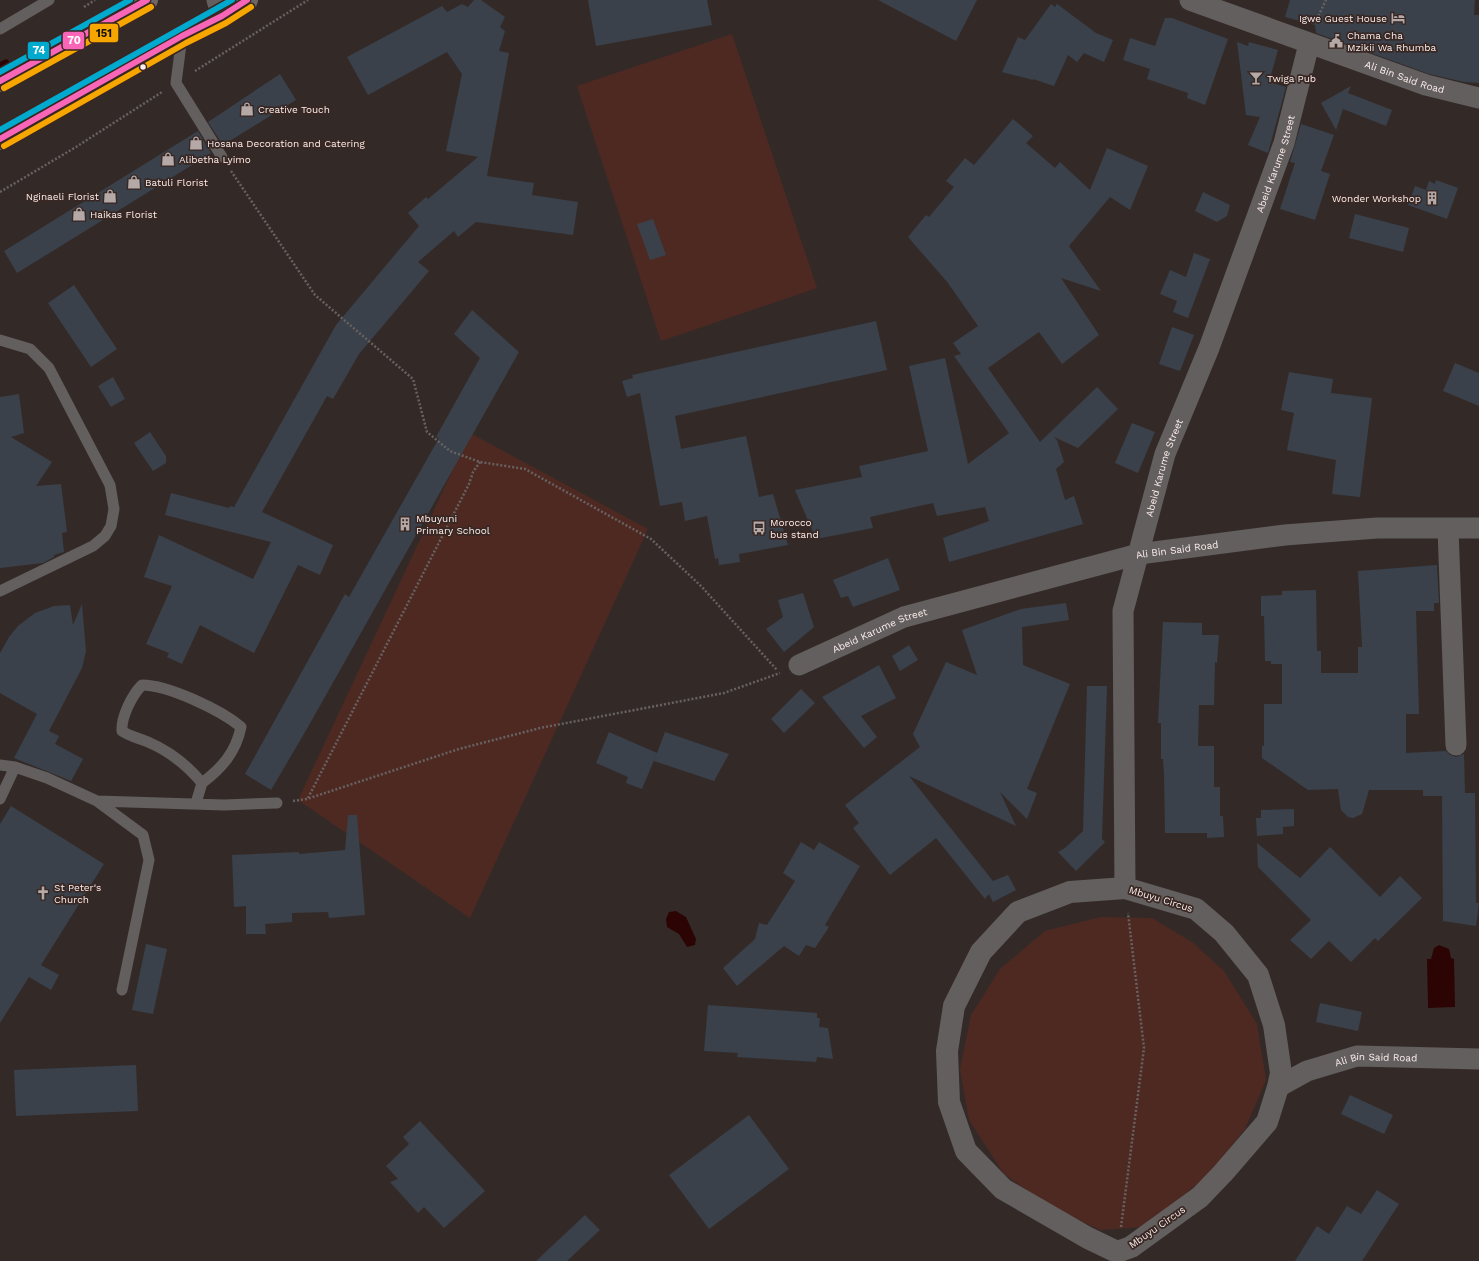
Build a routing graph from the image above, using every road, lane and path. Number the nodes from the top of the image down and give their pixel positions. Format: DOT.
graph roads {
  1 [pos="50,0"];
  2 [pos="147,0"];
  3 [pos="247,0"];
  4 [pos="308,0"];
  5 [pos="1190,0"];
  6 [pos="220,8"];
  7 [pos="0,29"];
  8 [pos="182,36"];
  9 [pos="1309,44"];
  10 [pos="0,81"];
  11 [pos="176,83"];
  12 [pos="1479,98"];
  13 [pos="0,139"];
  14 [pos="222,157"];
  15 [pos="0,192"];
  16 [pos="0,340"];
  17 [pos="480,462"];
  18 [pos="1479,528"];
  19 [pos="1448,529"];
  20 [pos="1139,554"];
  21 [pos="0,591"];
  22 [pos="799,666"];
  23 [pos="780,673"];
  24 [pos="1456,745"];
  25 [pos="0,765"];
  26 [pos="15,767"];
  27 [pos="202,783"];
  28 [pos="0,799"];
  29 [pos="307,799"];
  30 [pos="97,801"];
  31 [pos="196,803"];
  32 [pos="277,803"];
  33 [pos="1125,888"];
  34 [pos="122,990"];
  35 [pos="1479,1059"];
  36 [pos="1278,1087"];
  37 [pos="1117,1256"];
  1 -- 7 [label="lane"];
  2 -- 10 [label="highway"];
  3 -- 6 [label="highway"];
  4 -- 11 [label="path"];
  5 -- 9 [label="street, Ali Bin Said Road"];
  6 -- 8 [label="highway"];
  8 -- 11 [label="lane"];
  8 -- 13 [label="highway"];
  9 -- 12 [label="street, Ali Bin Said Road"];
  9 -- 20 [label="street, Abeid Karume Street"];
  11 -- 14 [label="lane"];
  11 -- 15 [label="path"];
  14 -- 17 [label="path"];
  16 -- 21 [label="lane"];
  17 -- 23 [label="path"];
  17 -- 29 [label="path"];
  18 -- 19 [label="street, Ali Bin Said Road"];
  19 -- 20 [label="street, Ali Bin Said Road"];
  19 -- 24 [label="street"];
  20 -- 22 [label="street, Abeid Karume Street"];
  20 -- 33 [label="street, Ali Bin Said Road"];
  22 -- 23 [label="path"];
  23 -- 29 [label="path"];
  25 -- 26 [label="lane"];
  26 -- 28 [label="lane"];
  26 -- 30 [label="lane"];
  27 -- 27 [label="lane"];
  27 -- 31 [label="lane"];
  29 -- 32 [label="path"];
  30 -- 31 [label="lane"];
  30 -- 34 [label="lane"];
  31 -- 32 [label="lane"];
  33 -- 36 [label="street, Mbuyu Circus"];
  33 -- 37 [label="path"];
  33 -- 37 [label="street, Mbuyu Circus"];
  35 -- 36 [label="street, Ali Bin Said Road"];
  36 -- 37 [label="street, Mbuyu Circus"];
}
